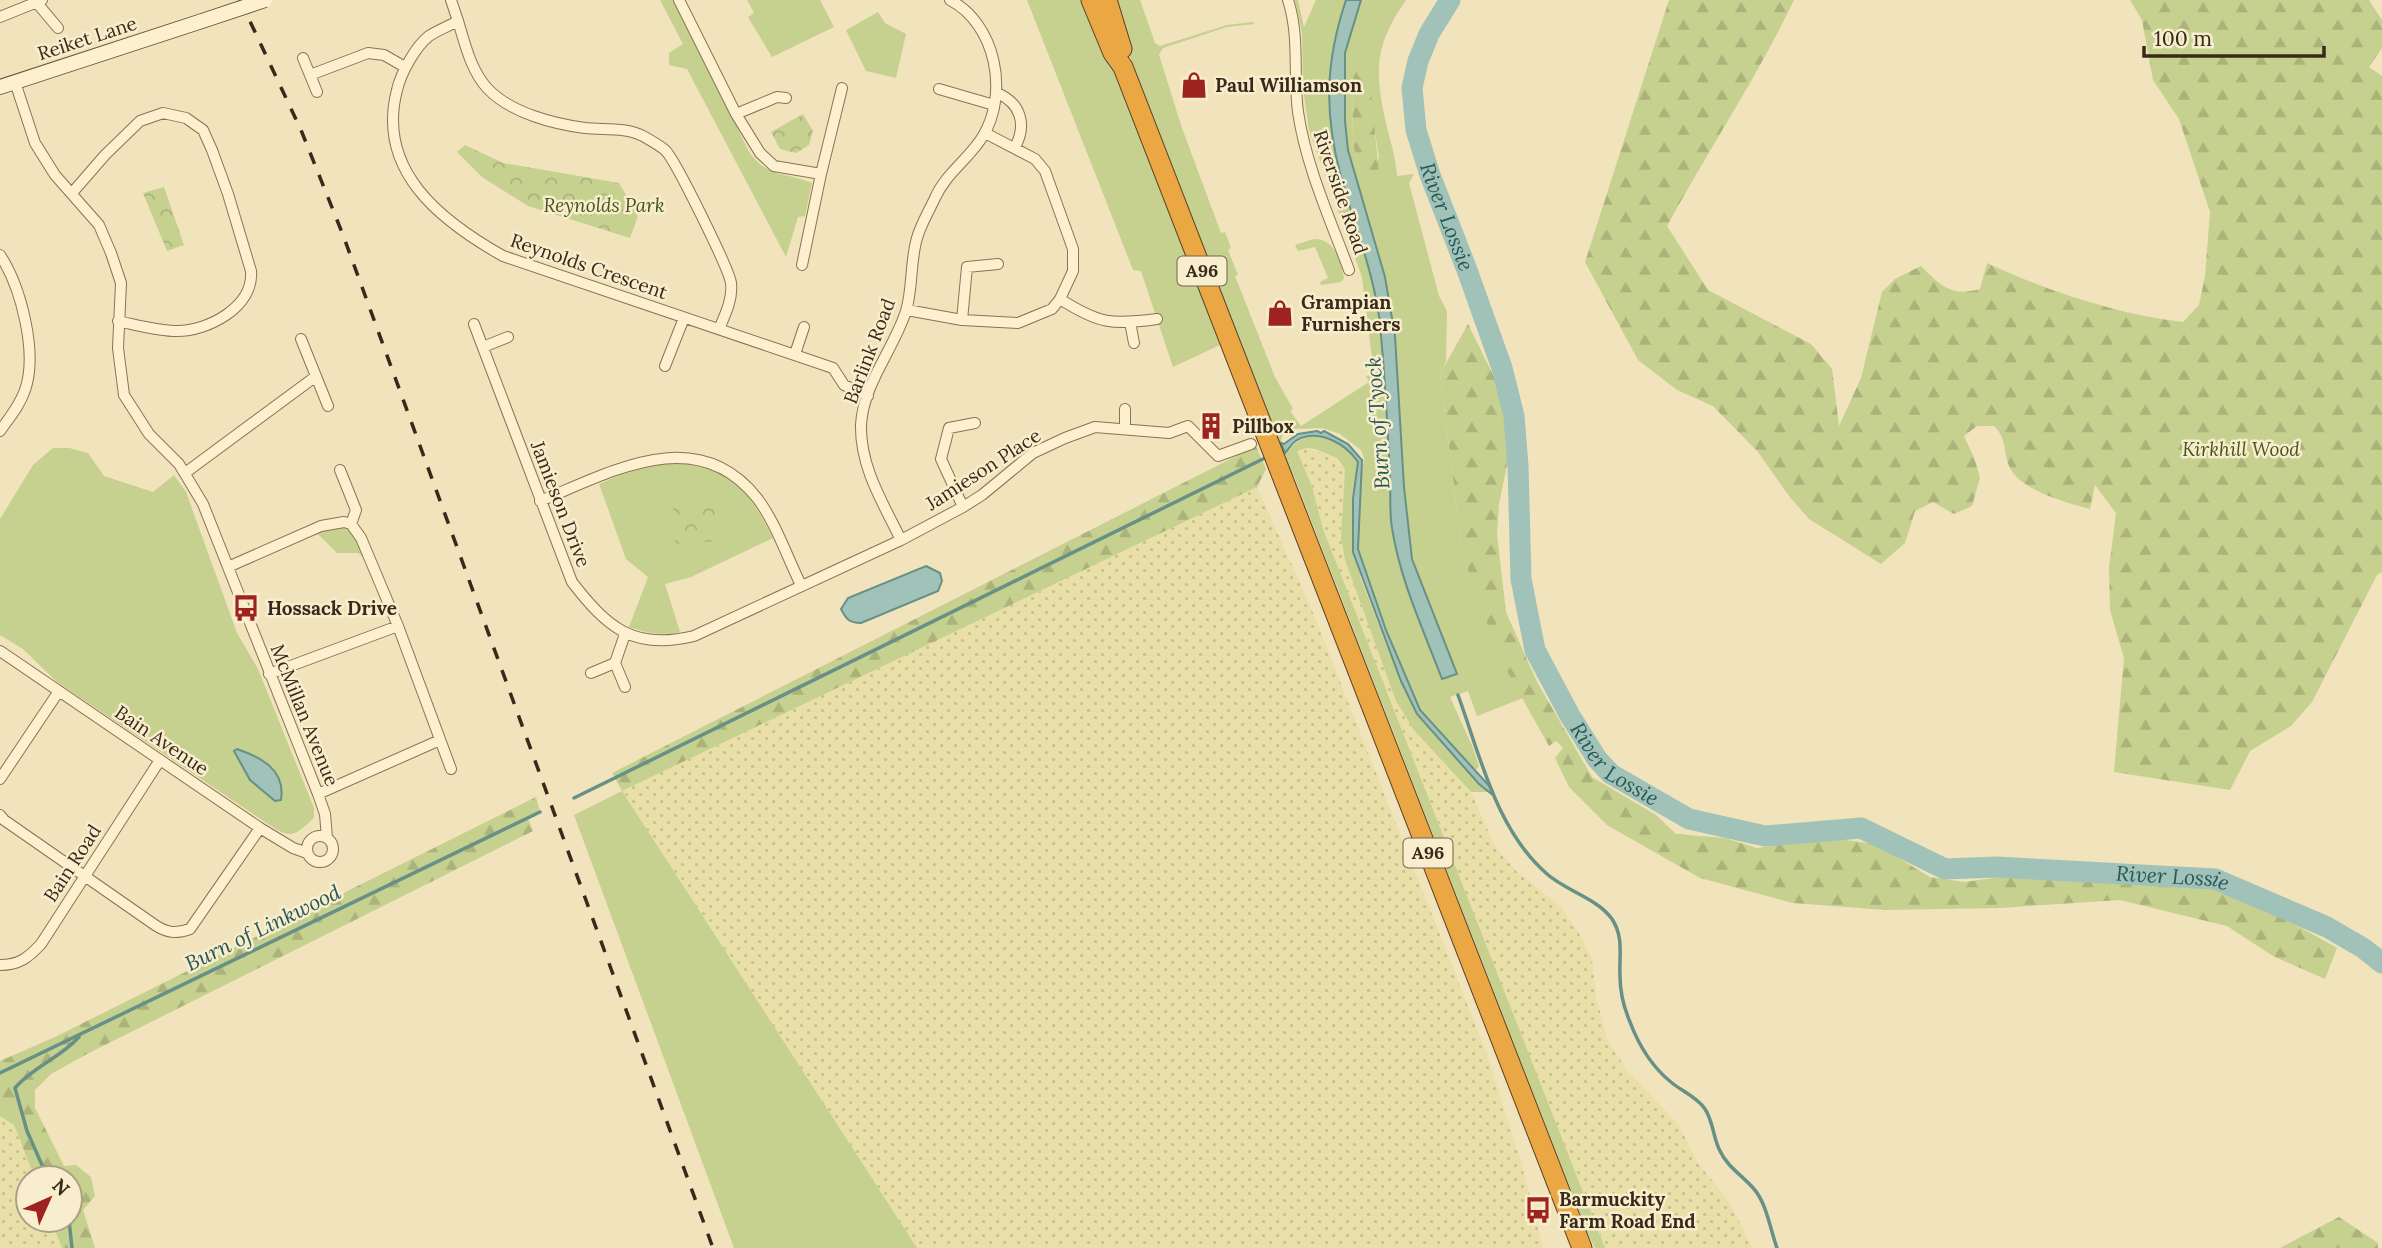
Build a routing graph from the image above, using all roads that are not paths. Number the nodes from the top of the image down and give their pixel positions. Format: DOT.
graph roads {
  1 [pos="265,0"];
  2 [pos="451,0"];
  3 [pos="679,0"];
  4 [pos="950,0"];
  5 [pos="1091,0"];
  6 [pos="1107,0"];
  7 [pos="1288,0"];
  8 [pos="39,1"];
  9 [pos="0,17"];
  10 [pos="458,21"];
  11 [pos="58,28"];
  12 [pos="303,58"];
  13 [pos="405,67"];
  14 [pos="1123,67"];
  15 [pos="310,75"];
  16 [pos="15,82"];
  17 [pos="0,88"];
  18 [pos="842,88"];
  19 [pos="939,89"];
  20 [pos="317,92"];
  21 [pos="997,93"];
  22 [pos="786,98"];
  23 [pos="994,105"];
  24 [pos="736,114"];
  25 [pos="985,133"];
  26 [pos="1015,147"];
  27 [pos="821,174"];
  28 [pos="72,193"];
  29 [pos="0,255"];
  30 [pos="998,264"];
  31 [pos="802,265"];
  32 [pos="1349,270"];
  33 [pos="1060,299"];
  34 [pos="907,310"];
  35 [pos="684,318"];
  36 [pos="1157,319"];
  37 [pos="962,320"];
  38 [pos="118,321"];
  39 [pos="1130,322"];
  40 [pos="474,324"];
  41 [pos="804,327"];
  42 [pos="719,329"];
  43 [pos="508,338"];
  44 [pos="300,339"];
  45 [pos="1134,343"];
  46 [pos="483,347"];
  47 [pos="795,354"];
  48 [pos="665,366"];
  49 [pos="315,377"];
  50 [pos="868,397"];
  51 [pos="328,406"];
  52 [pos="1125,409"];
  53 [pos="975,423"];
  54 [pos="1125,429"];
  55 [pos="0,431"];
  56 [pos="1265,450"];
  57 [pos="340,470"];
  58 [pos="185,473"];
  59 [pos="540,501"];
  60 [pos="963,507"];
  61 [pos="351,524"];
  62 [pos="901,540"];
  63 [pos="228,566"];
  64 [pos="801,585"];
  65 [pos="398,626"];
  66 [pos="625,634"];
  67 [pos="0,651"];
  68 [pos="615,663"];
  69 [pos="592,673"];
  70 [pos="269,674"];
  71 [pos="625,687"];
  72 [pos="59,691"];
  73 [pos="440,740"];
  74 [pos="160,760"];
  75 [pos="451,769"];
  76 [pos="0,779"];
  77 [pos="318,794"];
  78 [pos="0,815"];
  79 [pos="260,828"];
  80 [pos="327,838"];
  81 [pos="307,853"];
  82 [pos="84,876"];
  83 [pos="0,965"];
  84 [pos="1582,1248"];
  1 -- 16 [label="street, Reiket Lane, bridge"];
  2 -- 10 [label="street"];
  3 -- 24 [label="street"];
  4 -- 21 [label="street, Barlink Road"];
  5 -- 14 [label="highway, A96"];
  6 -- 14 [label="highway, A96"];
  7 -- 32 [label="street, Riverside Road"];
  8 -- 9 [label="street"];
  8 -- 11 [label="street"];
  10 -- 13 [label="street, Reynolds Crescent"];
  10 -- 42 [label="street"];
  12 -- 15 [label="street"];
  13 -- 15 [label="street"];
  13 -- 35 [label="street, Reynolds Crescent"];
  14 -- 56 [label="highway, A96"];
  15 -- 20 [label="street"];
  16 -- 17 [label="street, Reiket Lane"];
  16 -- 28 [label="street, McMillan Avenue"];
  18 -- 27 [label="street"];
  19 -- 23 [label="street"];
  21 -- 23 [label="street, Barlink Road"];
  21 -- 26 [label="street"];
  22 -- 24 [label="street"];
  23 -- 25 [label="street, Barlink Road"];
  24 -- 27 [label="street"];
  25 -- 26 [label="street"];
  25 -- 34 [label="street, Barlink Road"];
  26 -- 33 [label="street"];
  27 -- 31 [label="street"];
  28 -- 38 [label="street, McMillan Avenue"];
  28 -- 38 [label="street"];
  29 -- 55 [label="street"];
  30 -- 37 [label="street"];
  33 -- 37 [label="street"];
  33 -- 39 [label="street"];
  34 -- 37 [label="street"];
  34 -- 50 [label="street, Barlink Road"];
  35 -- 42 [label="street, Reynolds Crescent"];
  35 -- 48 [label="street"];
  36 -- 39 [label="street"];
  38 -- 58 [label="street, McMillan Avenue"];
  39 -- 45 [label="street"];
  40 -- 46 [label="street, Jamieson Drive"];
  41 -- 47 [label="street"];
  42 -- 47 [label="street, Reynolds Crescent"];
  43 -- 46 [label="street"];
  44 -- 49 [label="street"];
  46 -- 59 [label="street, Jamieson Drive"];
  47 -- 50 [label="street, Reynolds Crescent"];
  49 -- 51 [label="street"];
  49 -- 58 [label="street"];
  50 -- 62 [label="street, Barlink Road"];
  52 -- 54 [label="street"];
  53 -- 60 [label="street"];
  54 -- 56 [label="street, Jamieson Place"];
  54 -- 60 [label="street, Jamieson Place"];
  56 -- 84 [label="highway, A96"];
  57 -- 61 [label="street"];
  58 -- 63 [label="street, McMillan Avenue"];
  59 -- 64 [label="street"];
  59 -- 66 [label="street, Jamieson Drive"];
  60 -- 62 [label="street, Jamieson Place"];
  61 -- 63 [label="street"];
  61 -- 65 [label="street"];
  62 -- 64 [label="street, Jamieson Drive"];
  63 -- 70 [label="street, McMillan Avenue"];
  64 -- 66 [label="street, Jamieson Drive"];
  65 -- 70 [label="street"];
  65 -- 73 [label="street"];
  66 -- 68 [label="street"];
  67 -- 72 [label="street, Bain Avenue"];
  68 -- 69 [label="street"];
  68 -- 71 [label="street"];
  70 -- 77 [label="street, McMillan Avenue"];
  72 -- 74 [label="street, Bain Avenue"];
  72 -- 76 [label="street"];
  73 -- 75 [label="street"];
  73 -- 77 [label="street"];
  74 -- 79 [label="street, Bain Avenue"];
  74 -- 82 [label="street, Bain Road"];
  77 -- 80 [label="street, McMillan Avenue"];
  78 -- 82 [label="street"];
  79 -- 81 [label="street, Bain Avenue"];
  79 -- 82 [label="street"];
  80 -- 81 [label="street"];
  80 -- 81 [label="street"];
  82 -- 83 [label="street, Bain Road"];
}
